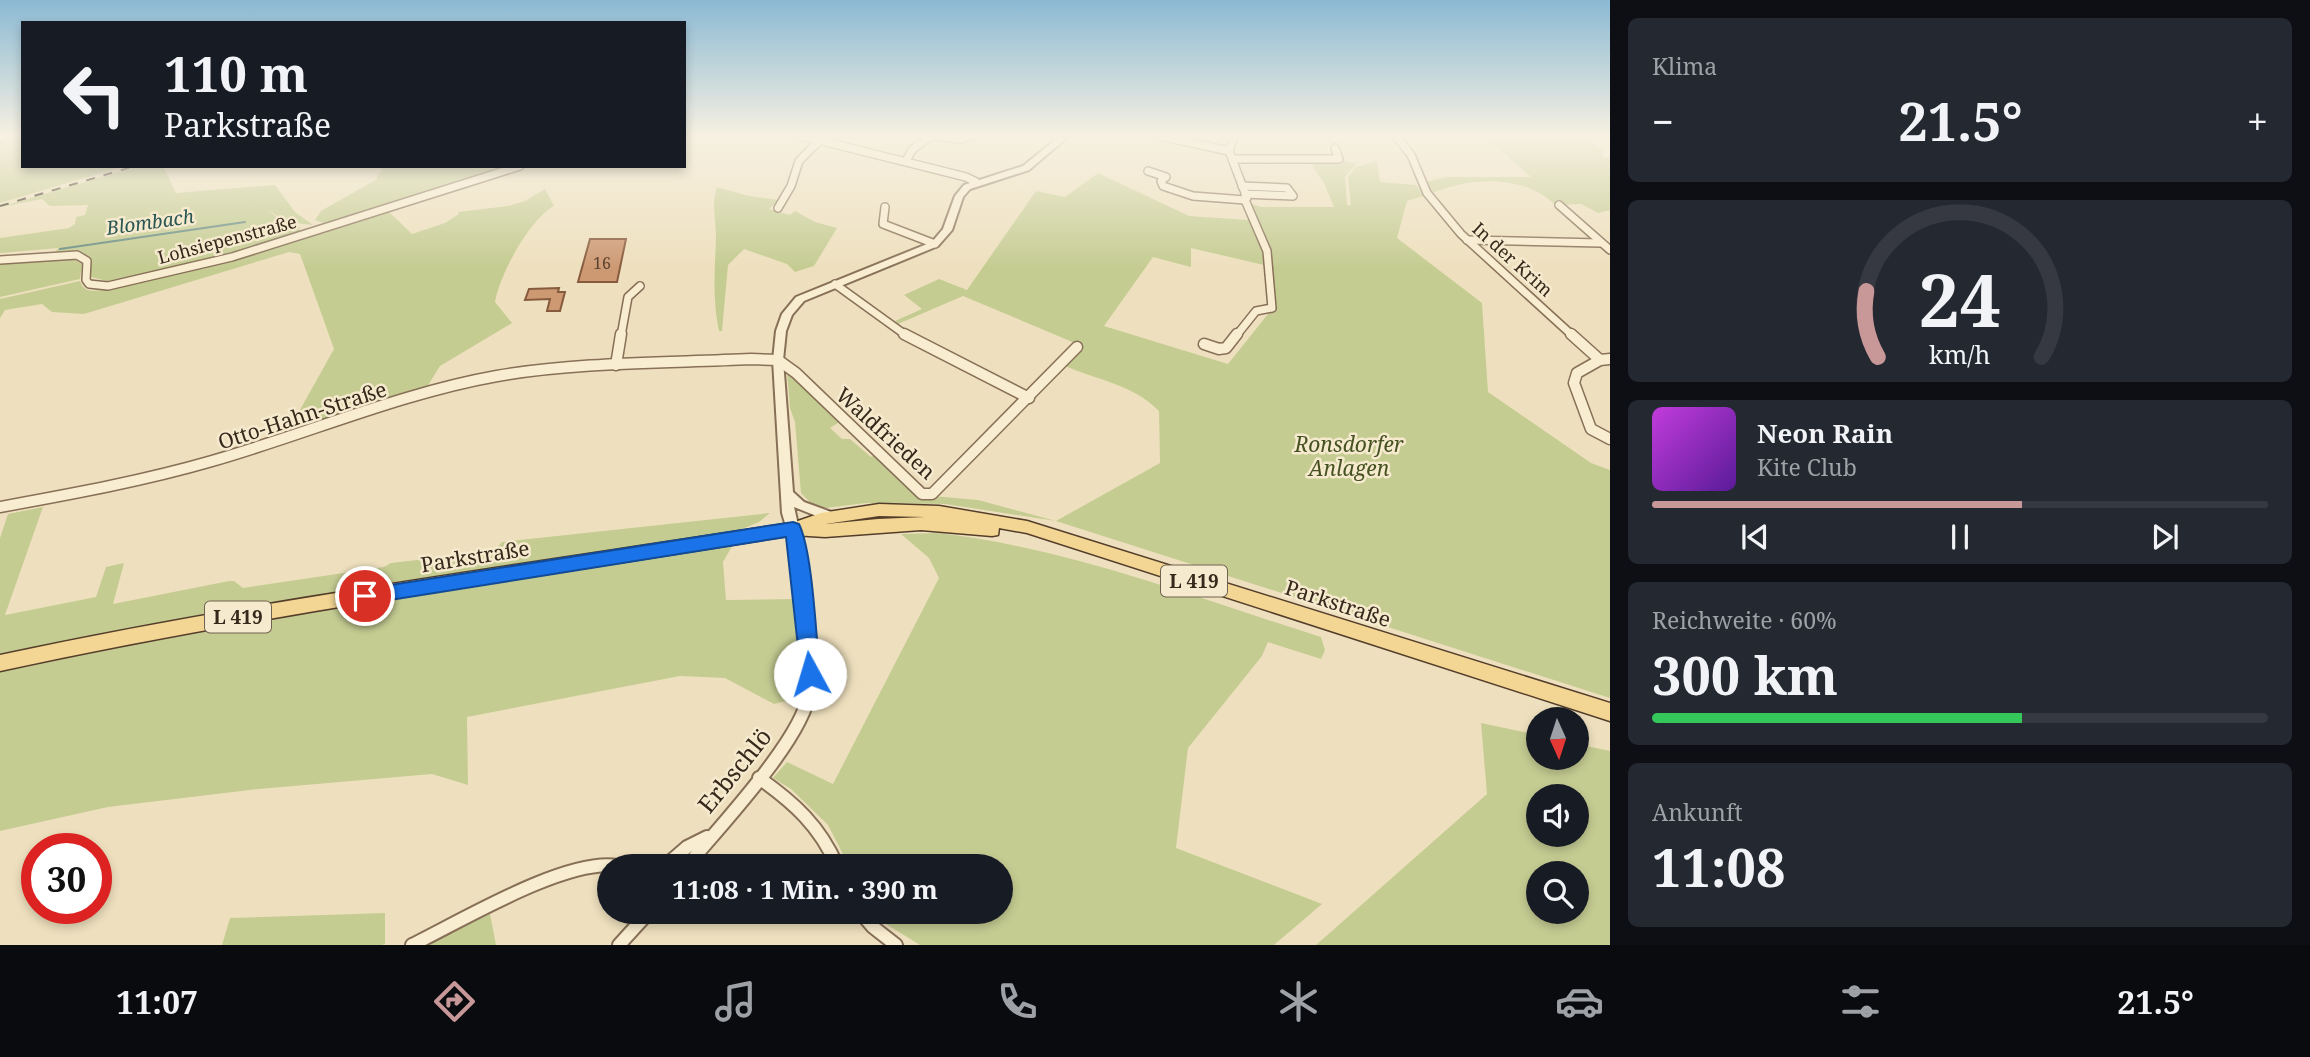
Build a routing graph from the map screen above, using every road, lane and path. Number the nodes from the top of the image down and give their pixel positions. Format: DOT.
graph roads {
  1 [pos="475,180"];
  2 [pos="793,180"];
  3 [pos="972,180"];
  4 [pos="983,180"];
  5 [pos="1162,180"];
  6 [pos="1240,180"];
  7 [pos="1421,180"];
  8 [pos="976,182"];
  9 [pos="1244,193"];
  10 [pos="1559,205"];
  11 [pos="885,207"];
  12 [pos="778,208"];
  13 [pos="1467,240"];
  14 [pos="1600,243"];
  15 [pos="935,244"];
  16 [pos="1610,250"];
  17 [pos="0,260"];
  18 [pos="835,284"];
  19 [pos="640,286"];
  20 [pos="1204,344"];
  21 [pos="1077,347"];
  22 [pos="778,360"];
  23 [pos="1605,360"];
  24 [pos="616,365"];
  25 [pos="1029,398"];
  26 [pos="1610,439"];
  27 [pos="787,494"];
  28 [pos="0,507"];
  29 [pos="829,516"];
  30 [pos="793,529"];
  31 [pos="1053,537"];
  32 [pos="0,663"];
  33 [pos="1610,712"];
  34 [pos="759,778"];
  35 [pos="712,834"];
  36 [pos="679,854"];
  37 [pos="696,854"];
  38 [pos="833,854"];
  39 [pos="597,864"];
  40 [pos="638,924"];
  41 [pos="870,924"];
  42 [pos="412,945"];
  43 [pos="619,945"];
  44 [pos="896,945"];
  1 -- 17 [label="street, Lohsiepenstraße"];
  2 -- 12 [label="street"];
  3 -- 8 [label="street"];
  4 -- 8 [label="street"];
  5 -- 9 [label="street"];
  6 -- 9 [label="street"];
  7 -- 13 [label="street, In der Krim"];
  8 -- 15 [label="street"];
  9 -- 9 [label="street"];
  9 -- 20 [label="street"];
  10 -- 14 [label="street"];
  11 -- 15 [label="street"];
  13 -- 14 [label="street"];
  13 -- 23 [label="street, In der Krim"];
  14 -- 16 [label="street"];
  15 -- 18 [label="street"];
  18 -- 22 [label="street"];
  18 -- 25 [label="street"];
  19 -- 24 [label="street"];
  21 -- 25 [label="street, Waldfrieden"];
  22 -- 24 [label="street, Otto-Hahn-Straße"];
  22 -- 25 [label="street, Waldfrieden"];
  22 -- 27 [label="street"];
  23 -- 26 [label="street"];
  24 -- 28 [label="street, Otto-Hahn-Straße"];
  27 -- 29 [label="street"];
  27 -- 30 [label="street"];
  29 -- 30 [label="main road, Parkstraße / L 419"];
  29 -- 31 [label="main road, Parkstraße / L 419"];
  30 -- 31 [label="main road, Parkstraße / L 419"];
  30 -- 32 [label="main road, Parkstraße / L 419"];
  30 -- 34 [label="street, Erbschlö"];
  31 -- 33 [label="main road, Parkstraße / L 419"];
  34 -- 35 [label="street, Erbschlö"];
  34 -- 38 [label="street"];
  35 -- 36 [label="street, Erbschlö"];
  35 -- 37 [label="street, Erbschlö"];
  39 -- 42 [label="street"];
  40 -- 43 [label="street"];
  41 -- 44 [label="street"];
}
